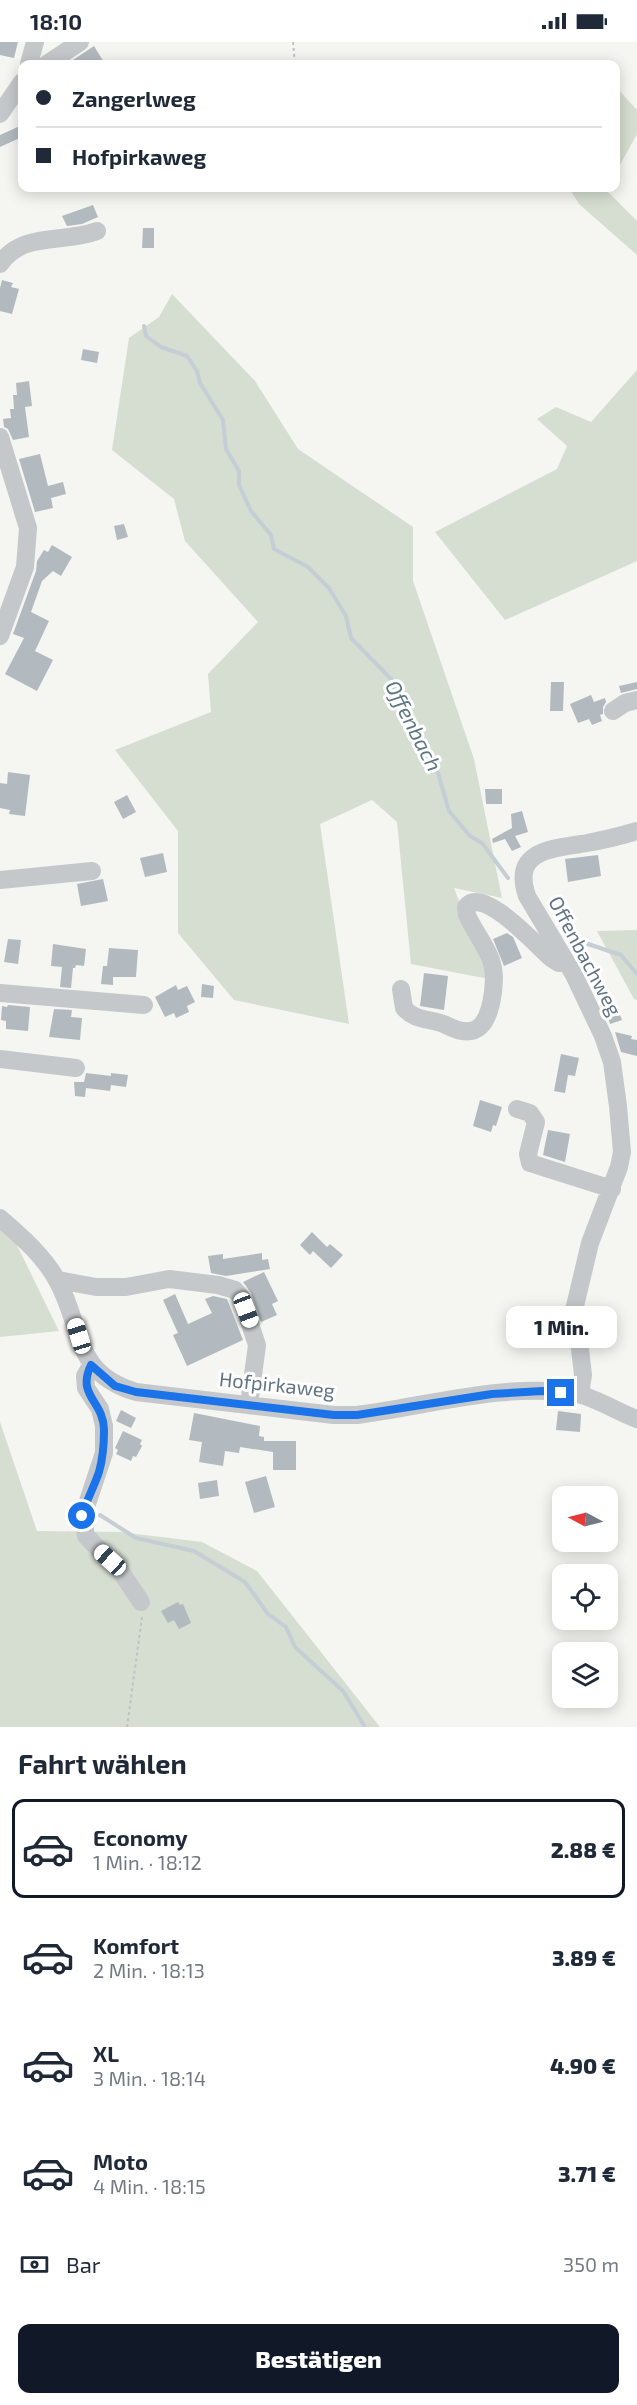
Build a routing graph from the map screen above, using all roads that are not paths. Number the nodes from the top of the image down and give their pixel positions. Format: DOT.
graph roads {
  1 [pos="35,42"];
  2 [pos="80,42"];
  3 [pos="30,60"];
  4 [pos="53,60"];
  5 [pos="18,88"];
  6 [pos="0,114"];
  7 [pos="97,231"];
  8 [pos="0,264"];
  9 [pos="0,437"];
  10 [pos="0,636"];
  11 [pos="637,700"];
  12 [pos="613,711"];
  13 [pos="637,831"];
  14 [pos="92,871"];
  15 [pos="6,881"];
  16 [pos="567,963"];
  17 [pos="401,989"];
  18 [pos="0,993"];
  19 [pos="144,1005"];
  20 [pos="0,1059"];
  21 [pos="76,1068"];
  22 [pos="518,1109"];
  23 [pos="612,1189"];
  24 [pos="0,1218"];
  25 [pos="58,1280"];
  26 [pos="91,1365"];
  27 [pos="580,1394"];
  28 [pos="249,1405"];
  29 [pos="637,1419"];
  30 [pos="141,1602"];
  1 -- 3 [label="street"];
  2 -- 4 [label="street"];
  5 -- 6 [label="street"];
  7 -- 8 [label="street"];
  9 -- 10 [label="street"];
  11 -- 12 [label="street"];
  13 -- 16 [label="street, Offenbachweg"];
  14 -- 15 [label="street"];
  16 -- 17 [label="street"];
  16 -- 23 [label="street, Offenbachweg"];
  18 -- 19 [label="street"];
  20 -- 21 [label="street"];
  22 -- 23 [label="street"];
  23 -- 27 [label="street, Offenbachweg"];
  24 -- 25 [label="street, Hofpirkaweg"];
  25 -- 26 [label="street, Hofpirkaweg"];
  25 -- 28 [label="street"];
  26 -- 28 [label="street, Hofpirkaweg"];
  26 -- 30 [label="street"];
  27 -- 28 [label="street, Hofpirkaweg"];
  27 -- 29 [label="street, Hofpirkaweg"];
}
